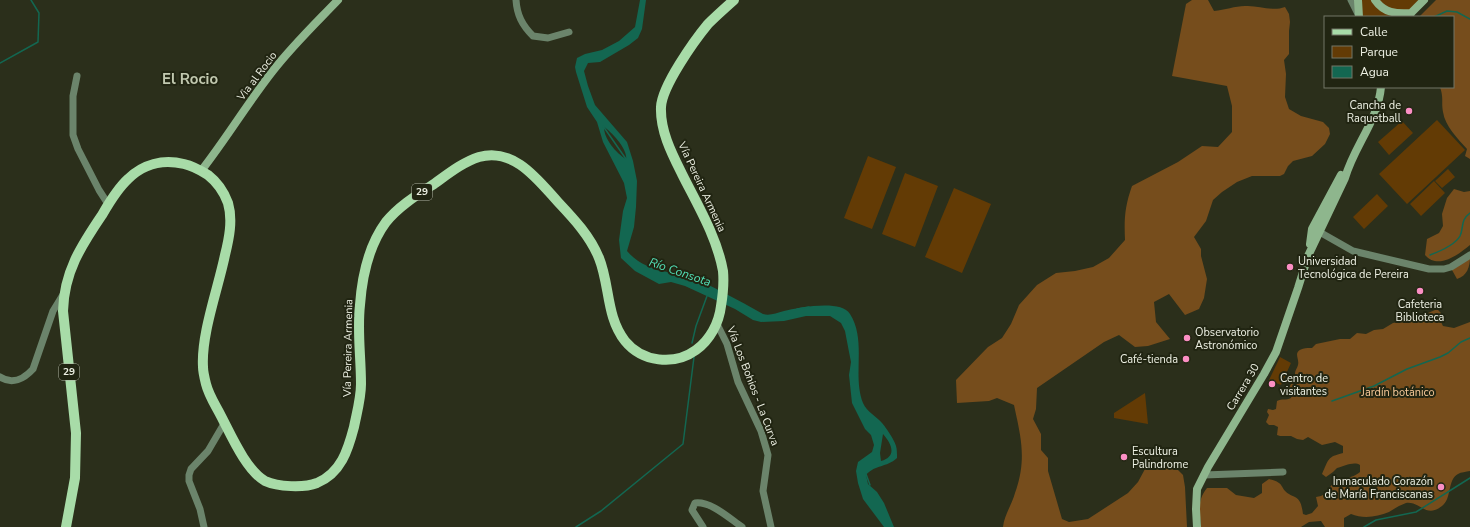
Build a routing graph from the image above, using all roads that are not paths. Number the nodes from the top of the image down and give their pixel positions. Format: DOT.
graph roads {
  1 [pos="338,0"];
  2 [pos="516,0"];
  3 [pos="734,0"];
  4 [pos="1351,0"];
  5 [pos="1358,0"];
  6 [pos="1375,0"];
  7 [pos="1424,0"];
  8 [pos="1409,15"];
  9 [pos="1359,16"];
  10 [pos="1359,16"];
  11 [pos="569,32"];
  12 [pos="76,76"];
  13 [pos="1376,88"];
  14 [pos="1382,88"];
  15 [pos="1377,104"];
  16 [pos="201,171"];
  17 [pos="108,204"];
  18 [pos="1316,230"];
  19 [pos="1470,255"];
  20 [pos="65,291"];
  21 [pos="717,324"];
  22 [pos="0,377"];
  23 [pos="225,422"];
  24 [pos="1283,472"];
  25 [pos="1204,475"];
  26 [pos="66,527"];
  27 [pos="204,527"];
  28 [pos="703,527"];
  29 [pos="742,527"];
  30 [pos="771,527"];
  31 [pos="1197,527"];
  1 -- 16 [label="street, Via al Rocio"];
  2 -- 11 [label="street"];
  3 -- 21 [label="main road, Vía Pereira Armenia / 29"];
  4 -- 9 [label="street"];
  5 -- 10 [label="street"];
  6 -- 8 [label="street"];
  7 -- 8 [label="street"];
  12 -- 17 [label="street"];
  13 -- 15 [label="street, Carrera 30"];
  14 -- 15 [label="street, Carrera 30"];
  15 -- 18 [label="street, Carrera 30"];
  16 -- 17 [label="main road, Vía Pereira Armenia / 29"];
  16 -- 23 [label="main road, Vía Pereira Armenia / 29"];
  17 -- 20 [label="main road, Vía Pereira Armenia / 29"];
  18 -- 19 [label="street"];
  18 -- 25 [label="street, Carrera 30"];
  20 -- 22 [label="street"];
  20 -- 26 [label="main road, Vía Pereira Armenia / 29"];
  21 -- 23 [label="main road, Vía Pereira Armenia / 29"];
  21 -- 30 [label="street, Vía Los Bohios - La Curva"];
  23 -- 27 [label="street"];
  24 -- 25 [label="street"];
  25 -- 31 [label="street, Carrera 30"];
  28 -- 29 [label="street"];
}
